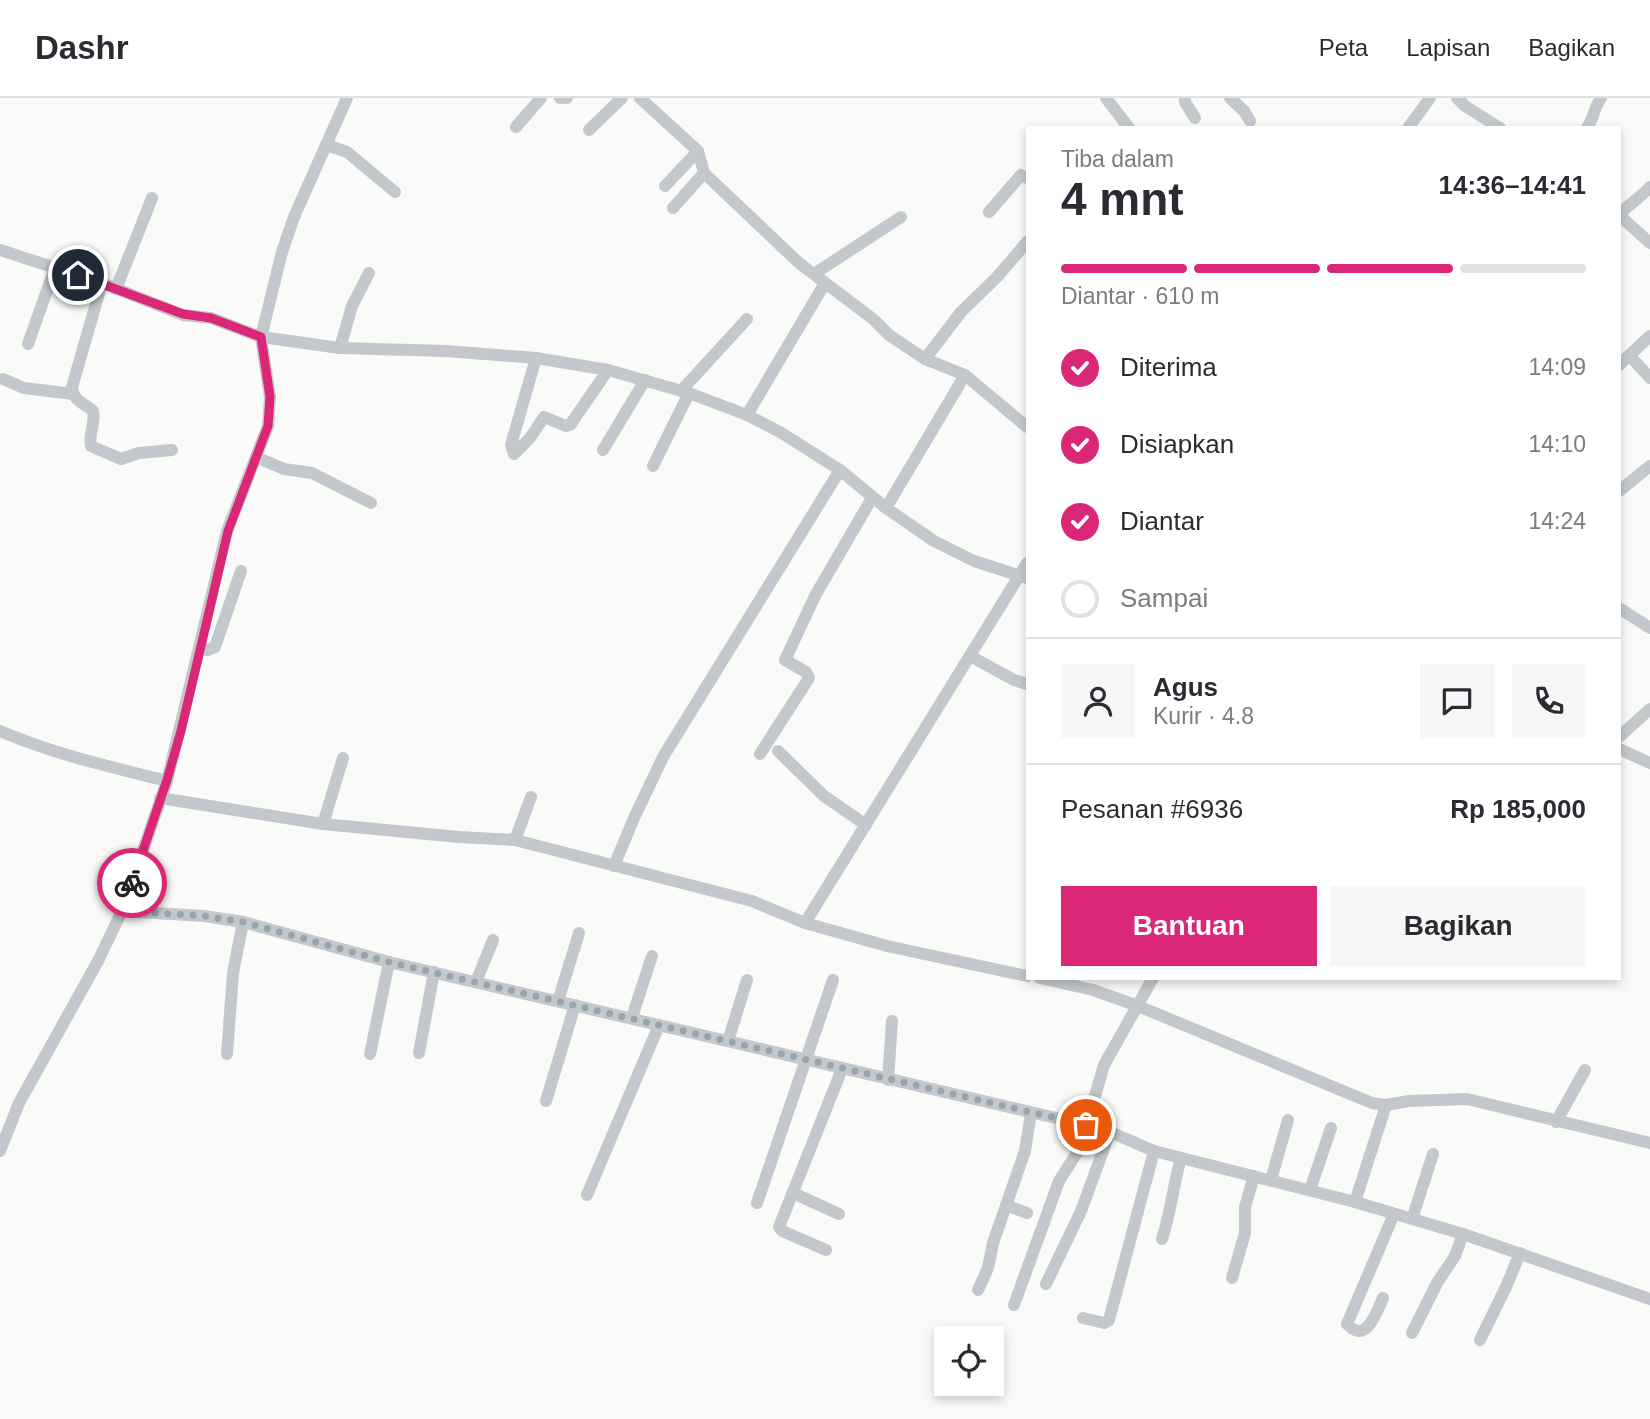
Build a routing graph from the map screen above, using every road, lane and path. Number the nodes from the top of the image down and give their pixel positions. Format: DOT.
graph roads {
  1 [pos="347,98"];
  2 [pos="541,98"];
  3 [pos="560,98"];
  4 [pos="567,98"];
  5 [pos="622,98"];
  6 [pos="640,98"];
  7 [pos="1106,98"];
  8 [pos="1185,98"];
  9 [pos="1230,98"];
  10 [pos="1430,98"];
  11 [pos="1457,98"];
  12 [pos="1601,98"];
  13 [pos="1195,118"];
  14 [pos="1249,125"];
  15 [pos="1127,126"];
  16 [pos="1409,126"];
  17 [pos="1497,126"];
  18 [pos="1588,126"];
  19 [pos="516,127"];
  20 [pos="589,130"];
  21 [pos="326,145"];
  22 [pos="698,151"];
  23 [pos="704,173"];
  24 [pos="1026,178"];
  25 [pos="665,186"];
  26 [pos="1650,187"];
  27 [pos="395,192"];
  28 [pos="152,198"];
  29 [pos="673,208"];
  30 [pos="989,212"];
  31 [pos="1621,213"];
  32 [pos="901,217"];
  33 [pos="1621,217"];
  34 [pos="1026,243"];
  35 [pos="1650,243"];
  36 [pos="0,250"];
  37 [pos="55,268"];
  38 [pos="369,273"];
  39 [pos="814,274"];
  40 [pos="102,283"];
  41 [pos="825,283"];
  42 [pos="116,289"];
  43 [pos="747,319"];
  44 [pos="1650,336"];
  45 [pos="261,337"];
  46 [pos="27,344"];
  47 [pos="340,348"];
  48 [pos="1630,356"];
  49 [pos="537,358"];
  50 [pos="925,359"];
  51 [pos="1621,363"];
  52 [pos="608,370"];
  53 [pos="965,375"];
  54 [pos="1650,377"];
  55 [pos="2,379"];
  56 [pos="645,380"];
  57 [pos="685,392"];
  58 [pos="73,394"];
  59 [pos="747,415"];
  60 [pos="1026,426"];
  61 [pos="172,450"];
  62 [pos="603,450"];
  63 [pos="256,457"];
  64 [pos="653,466"];
  65 [pos="1650,466"];
  66 [pos="841,470"];
  67 [pos="1621,489"];
  68 [pos="873,498"];
  69 [pos="371,503"];
  70 [pos="886,508"];
  71 [pos="241,571"];
  72 [pos="1025,572"];
  73 [pos="1621,609"];
  74 [pos="1650,628"];
  75 [pos="200,649"];
  76 [pos="970,656"];
  77 [pos="1026,684"];
  78 [pos="1650,709"];
  79 [pos="0,731"];
  80 [pos="1621,735"];
  81 [pos="1621,750"];
  82 [pos="778,751"];
  83 [pos="761,754"];
  84 [pos="343,758"];
  85 [pos="1650,763"];
  86 [pos="167,780"];
  87 [pos="531,797"];
  88 [pos="160,798"];
  89 [pos="323,824"];
  90 [pos="866,825"];
  91 [pos="515,840"];
  92 [pos="614,866"];
  93 [pos="122,911"];
  94 [pos="243,922"];
  95 [pos="805,923"];
  96 [pos="579,933"];
  97 [pos="494,940"];
  98 [pos="652,956"];
  99 [pos="389,962"];
  100 [pos="434,972"];
  101 [pos="1026,976"];
  102 [pos="747,980"];
  103 [pos="832,980"];
  104 [pos="1059,980"];
  105 [pos="1152,980"];
  106 [pos="476,982"];
  107 [pos="1097,984"];
  108 [pos="558,1001"];
  109 [pos="575,1005"];
  110 [pos="1138,1006"];
  111 [pos="632,1017"];
  112 [pos="892,1021"];
  113 [pos="659,1024"];
  114 [pos="728,1041"];
  115 [pos="419,1053"];
  116 [pos="227,1054"];
  117 [pos="370,1054"];
  118 [pos="805,1060"];
  119 [pos="842,1069"];
  120 [pos="1585,1070"];
  121 [pos="887,1080"];
  122 [pos="546,1101"];
  123 [pos="1386,1105"];
  124 [pos="1031,1113"];
  125 [pos="1288,1120"];
  126 [pos="1556,1122"];
  127 [pos="1086,1125"];
  128 [pos="1331,1128"];
  129 [pos="1110,1132"];
  130 [pos="1649,1141"];
  131 [pos="0,1151"];
  132 [pos="1154,1151"];
  133 [pos="1433,1154"];
  134 [pos="1181,1158"];
  135 [pos="1254,1176"];
  136 [pos="1270,1180"];
  137 [pos="1310,1190"];
  138 [pos="793,1193"];
  139 [pos="587,1195"];
  140 [pos="1355,1202"];
  141 [pos="757,1203"];
  142 [pos="1006,1205"];
  143 [pos="1027,1213"];
  144 [pos="839,1214"];
  145 [pos="1394,1214"];
  146 [pos="1412,1219"];
  147 [pos="1463,1234"];
  148 [pos="1162,1239"];
  149 [pos="825,1250"];
  150 [pos="1520,1253"];
  151 [pos="1232,1278"];
  152 [pos="1046,1284"];
  153 [pos="978,1290"];
  154 [pos="1382,1298"];
  155 [pos="1650,1299"];
  156 [pos="1014,1305"];
  157 [pos="1083,1318"];
  158 [pos="1412,1333"];
  159 [pos="1480,1340"];
  1 -- 21 [label="street"];
  2 -- 19 [label="street"];
  3 -- 4 [label="street"];
  5 -- 20 [label="street"];
  6 -- 22 [label="street"];
  7 -- 15 [label="street"];
  8 -- 13 [label="street"];
  9 -- 14 [label="street"];
  10 -- 16 [label="street"];
  11 -- 17 [label="street"];
  12 -- 18 [label="street"];
  21 -- 27 [label="street"];
  21 -- 45 [label="street"];
  22 -- 23 [label="street"];
  22 -- 25 [label="street"];
  23 -- 29 [label="street"];
  23 -- 39 [label="street"];
  24 -- 30 [label="street"];
  26 -- 31 [label="street"];
  28 -- 42 [label="street"];
  32 -- 39 [label="street"];
  33 -- 35 [label="street"];
  34 -- 50 [label="street"];
  36 -- 37 [label="street"];
  37 -- 40 [label="street"];
  37 -- 46 [label="street"];
  38 -- 47 [label="street"];
  39 -- 41 [label="street"];
  40 -- 42 [label="street"];
  40 -- 58 [label="street"];
  41 -- 50 [label="street"];
  41 -- 59 [label="street"];
  42 -- 45 [label="street"];
  43 -- 57 [label="street"];
  44 -- 48 [label="street"];
  45 -- 47 [label="street"];
  45 -- 63 [label="street"];
  47 -- 49 [label="street"];
  48 -- 51 [label="street"];
  48 -- 54 [label="street"];
  49 -- 52 [label="street"];
  49 -- 52 [label="street"];
  50 -- 53 [label="street"];
  52 -- 56 [label="street"];
  53 -- 60 [label="street"];
  53 -- 70 [label="street"];
  55 -- 58 [label="street"];
  56 -- 57 [label="street"];
  56 -- 62 [label="street"];
  57 -- 59 [label="street"];
  57 -- 64 [label="street"];
  58 -- 61 [label="street"];
  59 -- 66 [label="street"];
  63 -- 69 [label="street"];
  63 -- 75 [label="street"];
  65 -- 67 [label="street"];
  66 -- 68 [label="street"];
  66 -- 92 [label="street"];
  68 -- 70 [label="street"];
  68 -- 83 [label="street"];
  70 -- 72 [label="street"];
  71 -- 75 [label="street"];
  72 -- 76 [label="street"];
  73 -- 74 [label="street"];
  75 -- 86 [label="street"];
  76 -- 77 [label="street"];
  76 -- 90 [label="street"];
  78 -- 80 [label="street"];
  79 -- 86 [label="street"];
  81 -- 85 [label="street"];
  82 -- 90 [label="street"];
  84 -- 89 [label="street"];
  86 -- 88 [label="street"];
  87 -- 91 [label="street"];
  88 -- 89 [label="street"];
  88 -- 93 [label="street"];
  89 -- 91 [label="street"];
  90 -- 95 [label="street"];
  91 -- 92 [label="street"];
  92 -- 95 [label="street"];
  93 -- 94 [label="street"];
  93 -- 131 [label="street"];
  94 -- 99 [label="street"];
  94 -- 116 [label="street"];
  95 -- 101 [label="street"];
  96 -- 108 [label="street"];
  97 -- 106 [label="street"];
  98 -- 111 [label="street"];
  99 -- 100 [label="street"];
  99 -- 117 [label="street"];
  100 -- 106 [label="street"];
  100 -- 115 [label="street"];
  102 -- 114 [label="street"];
  103 -- 118 [label="street"];
  104 -- 107 [label="street"];
  105 -- 110 [label="street"];
  106 -- 108 [label="street"];
  107 -- 110 [label="street"];
  108 -- 109 [label="street"];
  109 -- 111 [label="street"];
  109 -- 122 [label="street"];
  110 -- 123 [label="street"];
  110 -- 127 [label="street"];
  111 -- 113 [label="street"];
  112 -- 121 [label="street"];
  113 -- 114 [label="street"];
  113 -- 139 [label="street"];
  114 -- 118 [label="street"];
  118 -- 119 [label="street"];
  118 -- 141 [label="street"];
  119 -- 121 [label="street"];
  119 -- 138 [label="street"];
  120 -- 126 [label="street"];
  121 -- 124 [label="street"];
  123 -- 126 [label="street"];
  123 -- 140 [label="street"];
  124 -- 127 [label="street"];
  124 -- 142 [label="street"];
  125 -- 136 [label="street"];
  126 -- 130 [label="street"];
  127 -- 129 [label="street"];
  127 -- 156 [label="street"];
  128 -- 137 [label="street"];
  129 -- 132 [label="street"];
  129 -- 152 [label="street"];
  132 -- 134 [label="street"];
  132 -- 157 [label="street"];
  133 -- 146 [label="street"];
  134 -- 135 [label="street"];
  134 -- 148 [label="street"];
  135 -- 136 [label="street"];
  135 -- 151 [label="street"];
  136 -- 137 [label="street"];
  137 -- 140 [label="street"];
  138 -- 144 [label="street"];
  138 -- 149 [label="street"];
  140 -- 145 [label="street"];
  142 -- 143 [label="street"];
  142 -- 153 [label="street"];
  145 -- 146 [label="street"];
  145 -- 154 [label="street"];
  146 -- 147 [label="street"];
  147 -- 150 [label="street"];
  147 -- 158 [label="street"];
  150 -- 155 [label="street"];
  150 -- 159 [label="street"];
}
